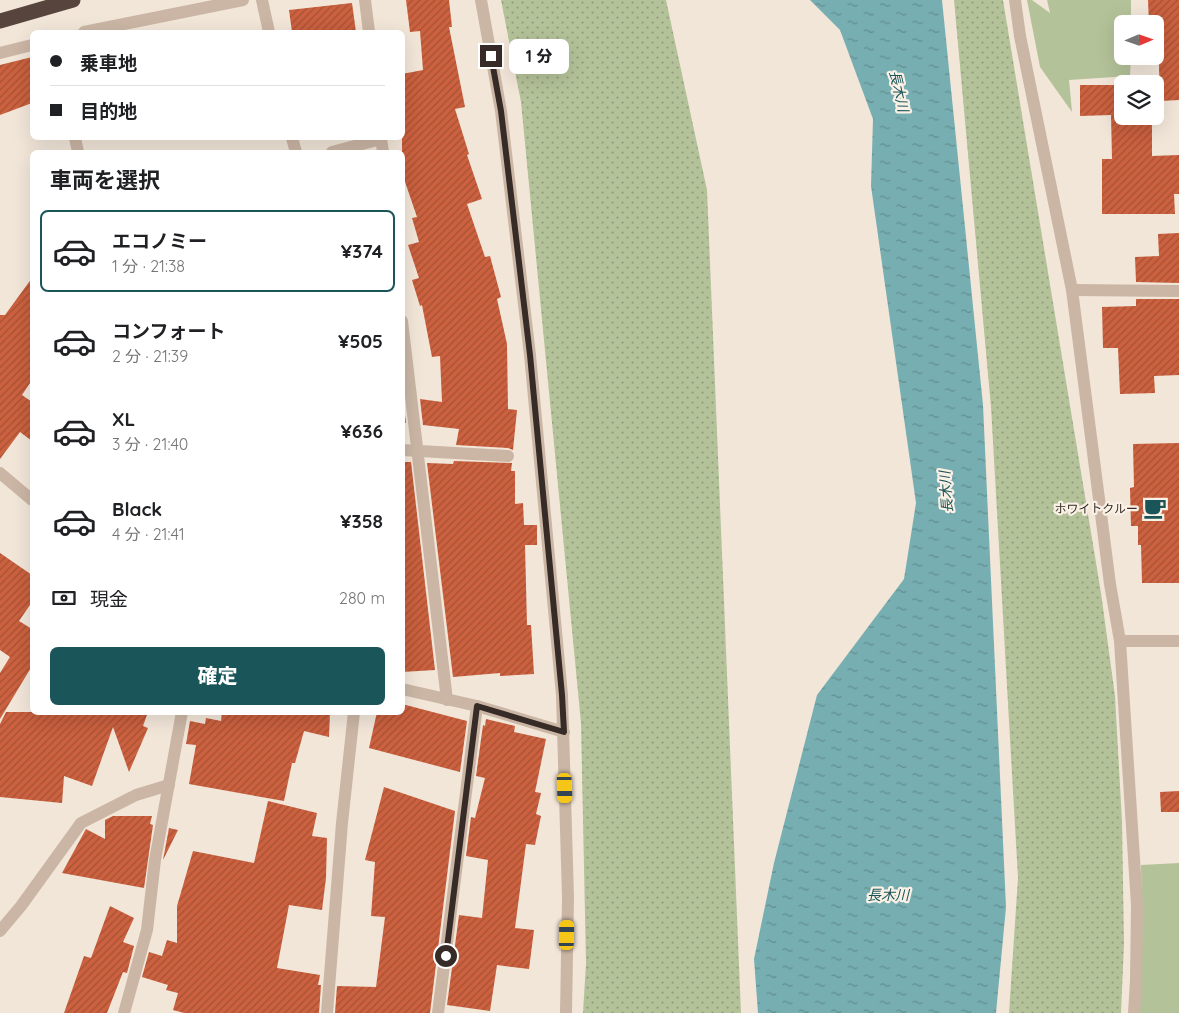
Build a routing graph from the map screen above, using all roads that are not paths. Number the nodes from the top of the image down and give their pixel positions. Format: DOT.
graph roads {
  1 [pos="73,0"];
  2 [pos="243,0"];
  3 [pos="262,0"];
  4 [pos="365,0"];
  5 [pos="481,0"];
  6 [pos="1015,0"];
  7 [pos="0,21"];
  8 [pos="94,30"];
  9 [pos="270,30"];
  10 [pos="369,30"];
  11 [pos="30,46"];
  12 [pos="0,53"];
  13 [pos="374,140"];
  14 [pos="339,150"];
  15 [pos="1072,290"];
  16 [pos="1179,291"];
  17 [pos="405,345"];
  18 [pos="405,450"];
  19 [pos="418,450"];
  20 [pos="508,456"];
  21 [pos="0,473"];
  22 [pos="30,498"];
  23 [pos="1120,640"];
  24 [pos="1179,641"];
  25 [pos="405,690"];
  26 [pos="447,700"];
  27 [pos="477,706"];
  28 [pos="181,715"];
  29 [pos="354,715"];
  30 [pos="564,732"];
  31 [pos="169,785"];
  32 [pos="0,931"];
  33 [pos="124,1013"];
  34 [pos="327,1013"];
  35 [pos="438,1013"];
  36 [pos="566,1013"];
  37 [pos="1134,1013"];
  1 -- 7 [label="highway"];
  2 -- 8 [label="street"];
  3 -- 9 [label="street"];
  4 -- 10 [label="street"];
  5 -- 30 [label="street"];
  6 -- 15 [label="street"];
  11 -- 12 [label="street"];
  13 -- 14 [label="street"];
  15 -- 16 [label="street"];
  15 -- 23 [label="street"];
  17 -- 19 [label="street"];
  18 -- 19 [label="street"];
  19 -- 20 [label="street"];
  19 -- 26 [label="street"];
  21 -- 22 [label="street"];
  23 -- 24 [label="street"];
  23 -- 37 [label="street"];
  25 -- 26 [label="street"];
  26 -- 27 [label="street"];
  27 -- 30 [label="street"];
  27 -- 35 [label="street"];
  28 -- 31 [label="street"];
  29 -- 34 [label="street"];
  30 -- 36 [label="street"];
  31 -- 32 [label="street"];
  31 -- 33 [label="street"];
}
